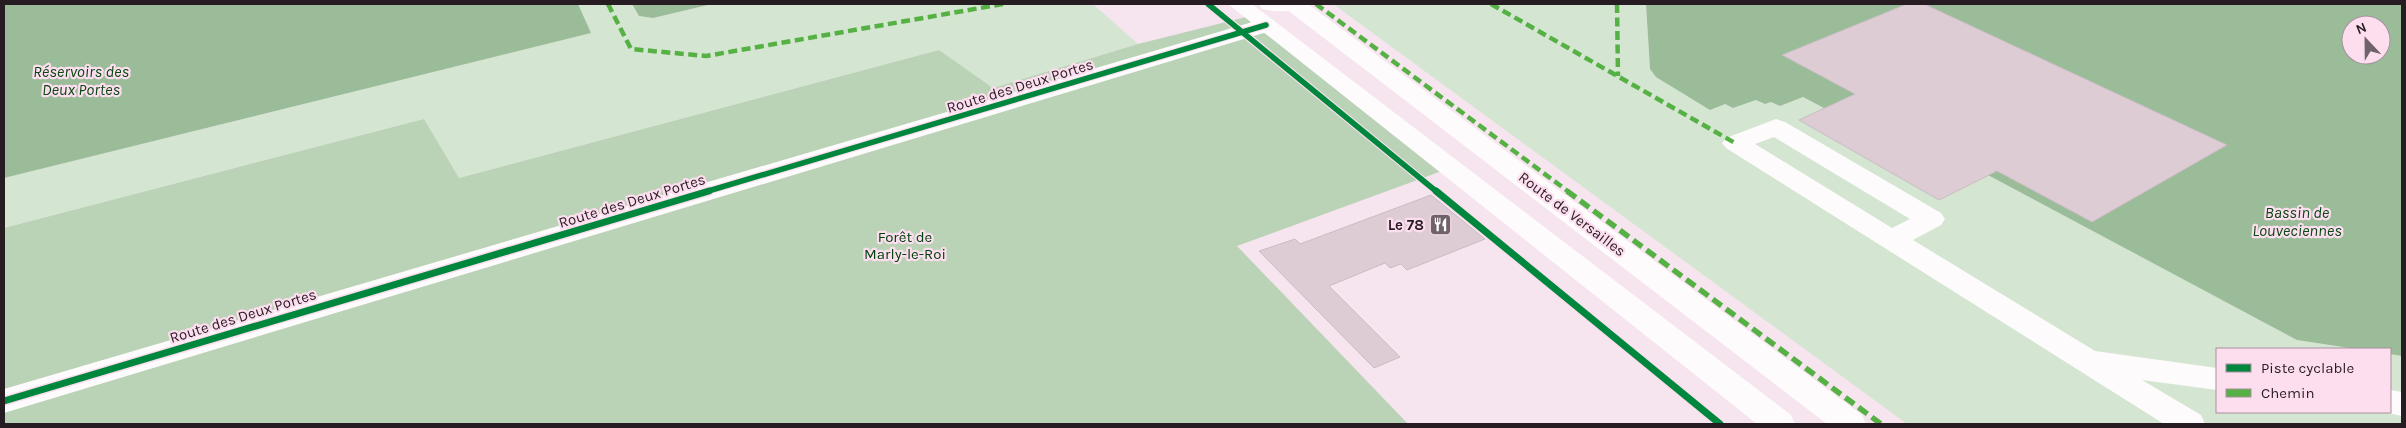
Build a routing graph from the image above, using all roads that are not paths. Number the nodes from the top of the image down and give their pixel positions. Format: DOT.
graph roads {
  1 [pos="1239,4"];
  2 [pos="1284,8"];
  3 [pos="1891,240"];
  4 [pos="2085,361"];
  5 [pos="2216,379"];
  6 [pos="4,401"];
  7 [pos="1779,424"];
  8 [pos="1850,424"];
  9 [pos="2189,424"];
  1 -- 2 [label="main road, Route de Versailles"];
  2 -- 6 [label="main road, Route des Deux Portes"];
  2 -- 7 [label="main road, Route de Versailles"];
  2 -- 8 [label="main road, Route de Versailles"];
  3 -- 3 [label="main road"];
  3 -- 4 [label="main road"];
  4 -- 5 [label="main road"];
  4 -- 9 [label="main road"];
}
